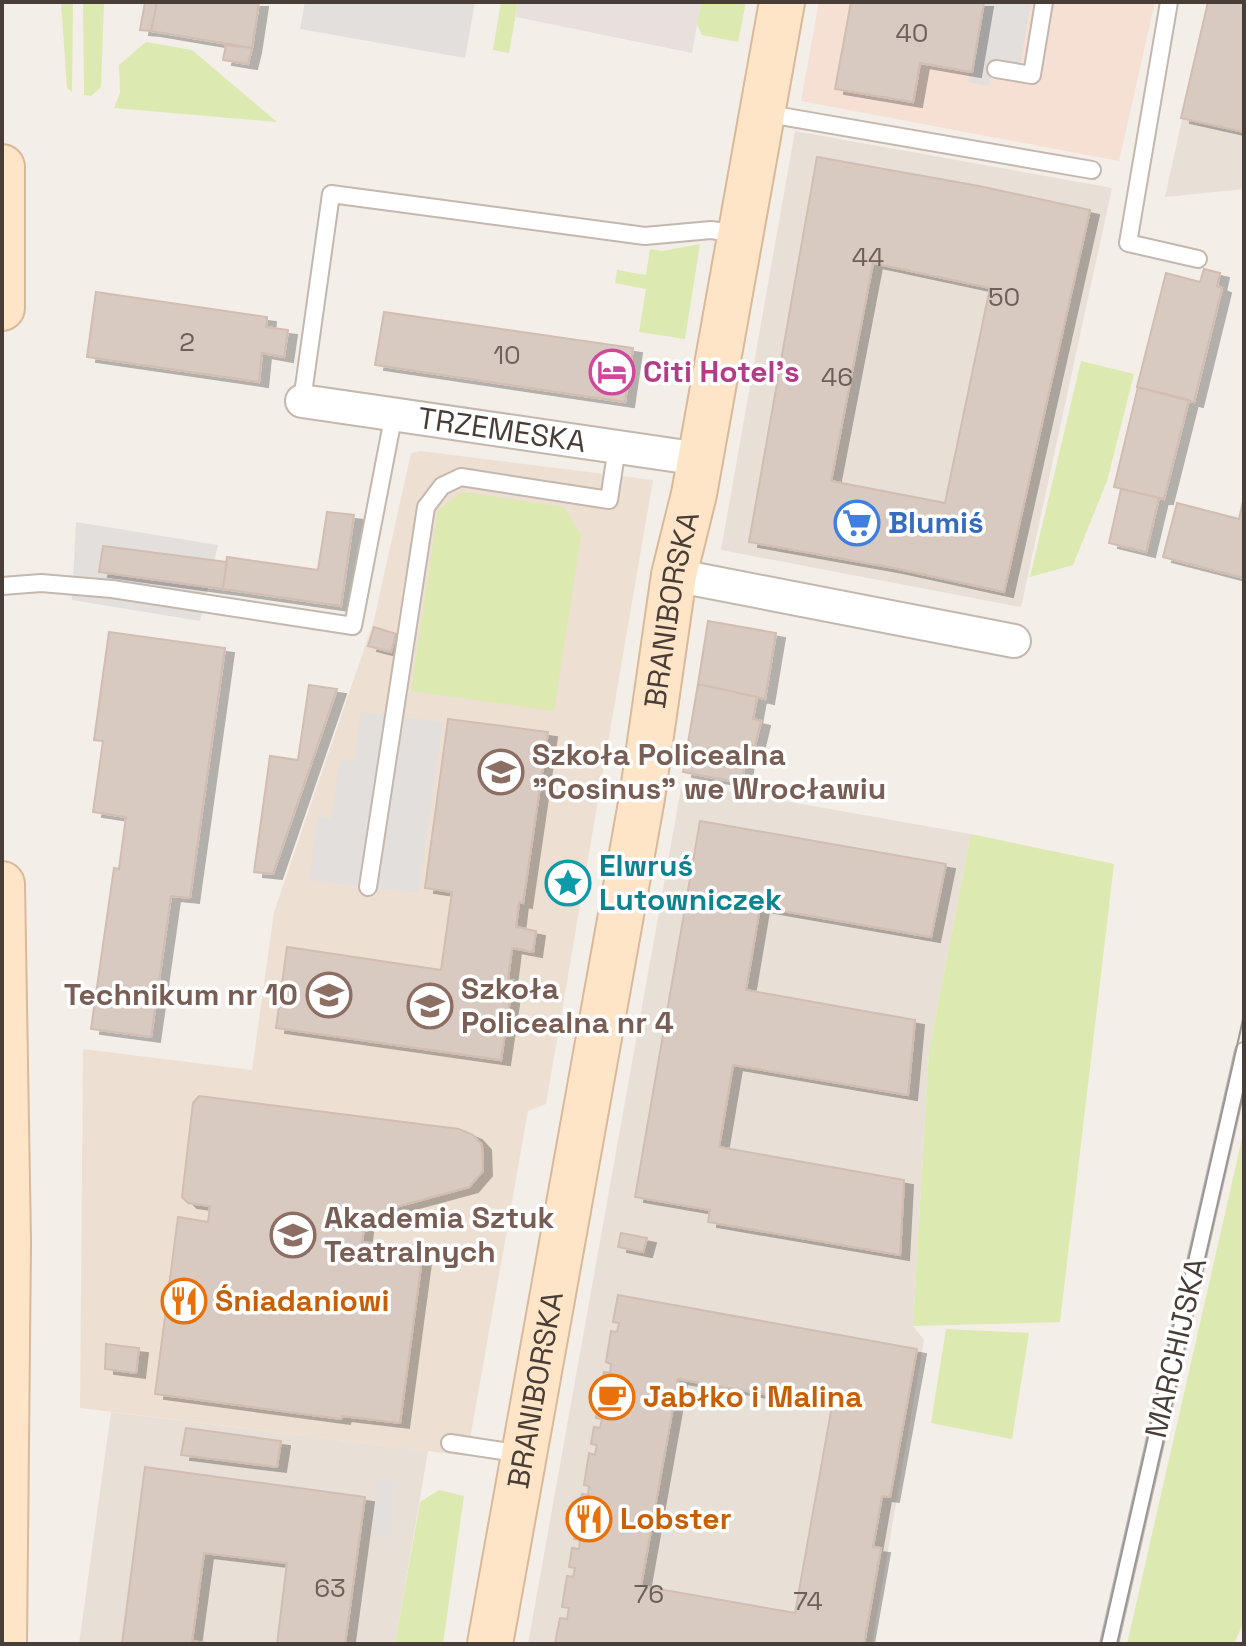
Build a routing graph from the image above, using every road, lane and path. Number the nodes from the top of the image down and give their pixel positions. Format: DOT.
graph roads {
  1 [pos="782,2"];
  2 [pos="1044,2"];
  3 [pos="1169,2"];
  4 [pos="996,69"];
  5 [pos="762,113"];
  6 [pos="2,167"];
  7 [pos="1092,170"];
  8 [pos="740,235"];
  9 [pos="1198,259"];
  10 [pos="2,308"];
  11 [pos="302,401"];
  12 [pos="394,413"];
  13 [pos="617,447"];
  14 [pos="700,459"];
  15 [pos="674,575"];
  16 [pos="2,586"];
  17 [pos="1014,641"];
  18 [pos="2,884"];
  19 [pos="368,887"];
  20 [pos="3,1024"];
  21 [pos="1244,1051"];
  22 [pos="450,1443"];
  23 [pos="524,1454"];
  24 [pos="4,1644"];
  25 [pos="490,1644"];
  26 [pos="1109,1644"];
  1 -- 5 [label="street, BRANIBORSKA"];
  2 -- 4 [label="lane"];
  3 -- 9 [label="lane"];
  5 -- 7 [label="lane"];
  5 -- 8 [label="street, BRANIBORSKA"];
  6 -- 10 [label="street"];
  8 -- 11 [label="lane"];
  8 -- 14 [label="street, BRANIBORSKA"];
  11 -- 12 [label="street, TRZEMESKA"];
  12 -- 13 [label="street, TRZEMESKA"];
  12 -- 16 [label="lane"];
  13 -- 14 [label="street, TRZEMESKA"];
  13 -- 19 [label="lane"];
  14 -- 15 [label="street, BRANIBORSKA"];
  15 -- 17 [label="street"];
  15 -- 23 [label="street, BRANIBORSKA"];
  18 -- 20 [label="street"];
  20 -- 24 [label="street"];
  21 -- 26 [label="lane, MARCHIJSKA"];
  22 -- 23 [label="lane"];
  23 -- 25 [label="street, BRANIBORSKA"];
}
